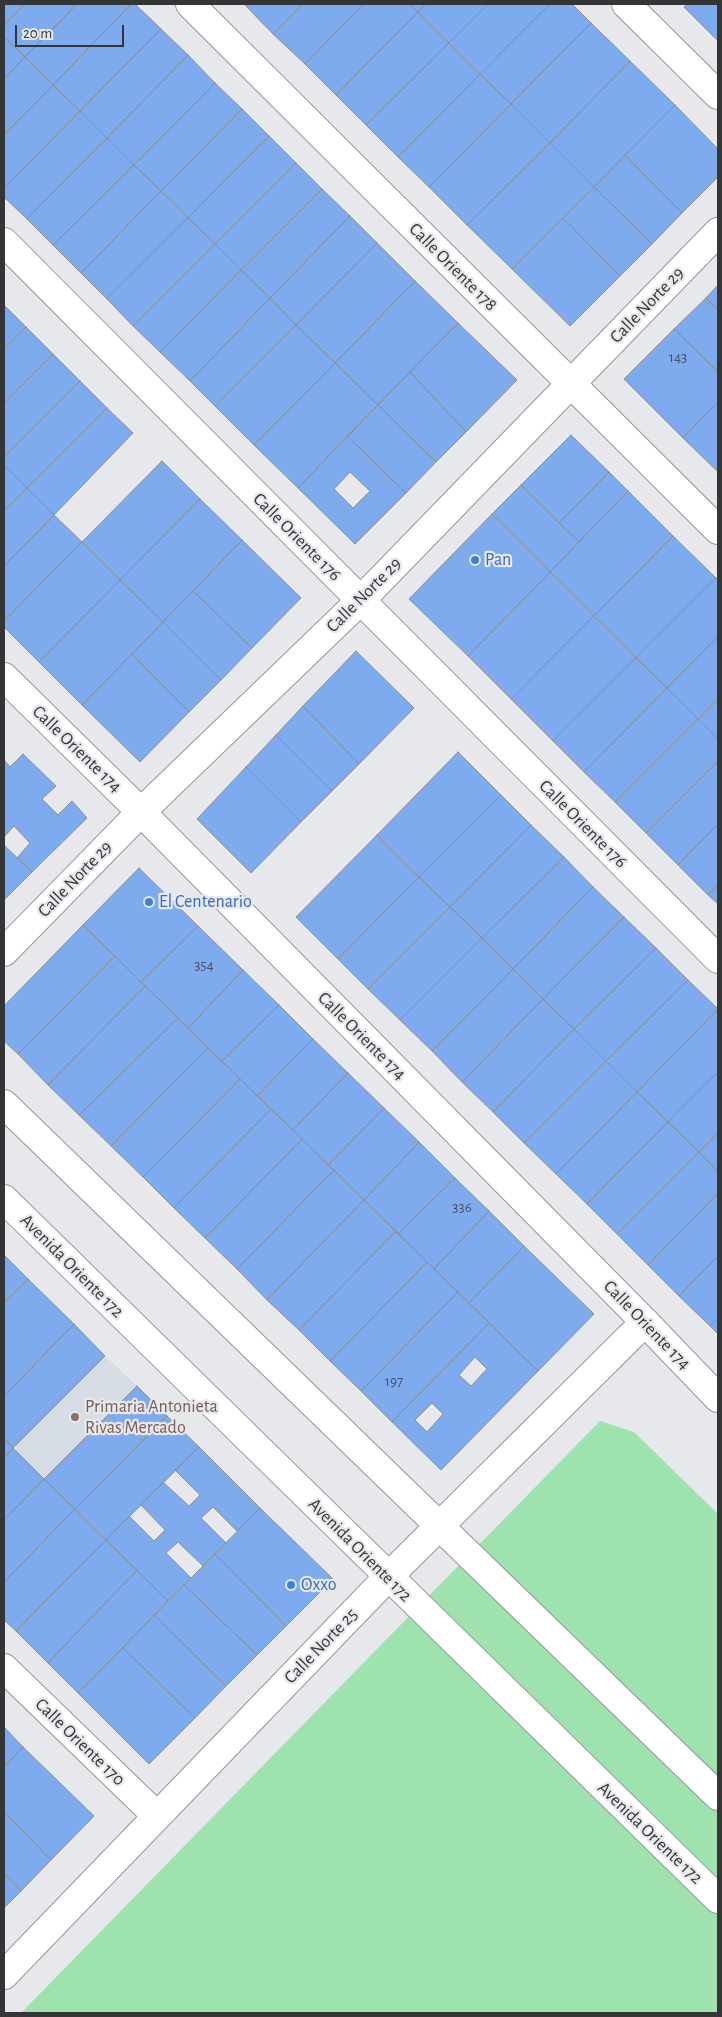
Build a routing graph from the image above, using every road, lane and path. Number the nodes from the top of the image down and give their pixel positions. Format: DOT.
graph roads {
  1 [pos="190,4"];
  2 [pos="626,4"];
  3 [pos="718,95"];
  4 [pos="718,232"];
  5 [pos="4,242"];
  6 [pos="570,384"];
  7 [pos="718,530"];
  8 [pos="360,601"];
  9 [pos="4,677"];
  10 [pos="141,812"];
  11 [pos="4,952"];
  12 [pos="718,959"];
  13 [pos="4,1104"];
  14 [pos="4,1199"];
  15 [pos="645,1322"];
  16 [pos="718,1398"];
  17 [pos="439,1527"];
  18 [pos="388,1577"];
  19 [pos="4,1668"];
  20 [pos="718,1796"];
  21 [pos="156,1815"];
  22 [pos="718,1899"];
  23 [pos="4,1975"];
  1 -- 6 [label="street, Calle Oriente 178"];
  2 -- 3 [label="street"];
  4 -- 6 [label="street, Calle Norte 29"];
  5 -- 8 [label="street, Calle Oriente 176"];
  6 -- 7 [label="street, Calle Oriente 178"];
  6 -- 8 [label="street, Calle Norte 29"];
  8 -- 10 [label="street, Calle Norte 29"];
  8 -- 12 [label="street, Calle Oriente 176"];
  9 -- 10 [label="street, Calle Oriente 174"];
  10 -- 11 [label="street, Calle Norte 29"];
  10 -- 15 [label="street, Calle Oriente 174"];
  13 -- 17 [label="street"];
  14 -- 18 [label="street, Avenida Oriente 172"];
  15 -- 16 [label="street, Calle Oriente 174"];
  15 -- 17 [label="street, Calle Norte 25"];
  17 -- 18 [label="street, Calle Norte 25"];
  17 -- 20 [label="street"];
  18 -- 21 [label="street, Calle Norte 25"];
  18 -- 22 [label="street, Avenida Oriente 172"];
  19 -- 21 [label="street, Calle Oriente 170"];
  21 -- 23 [label="street, Calle Norte 25"];
}
